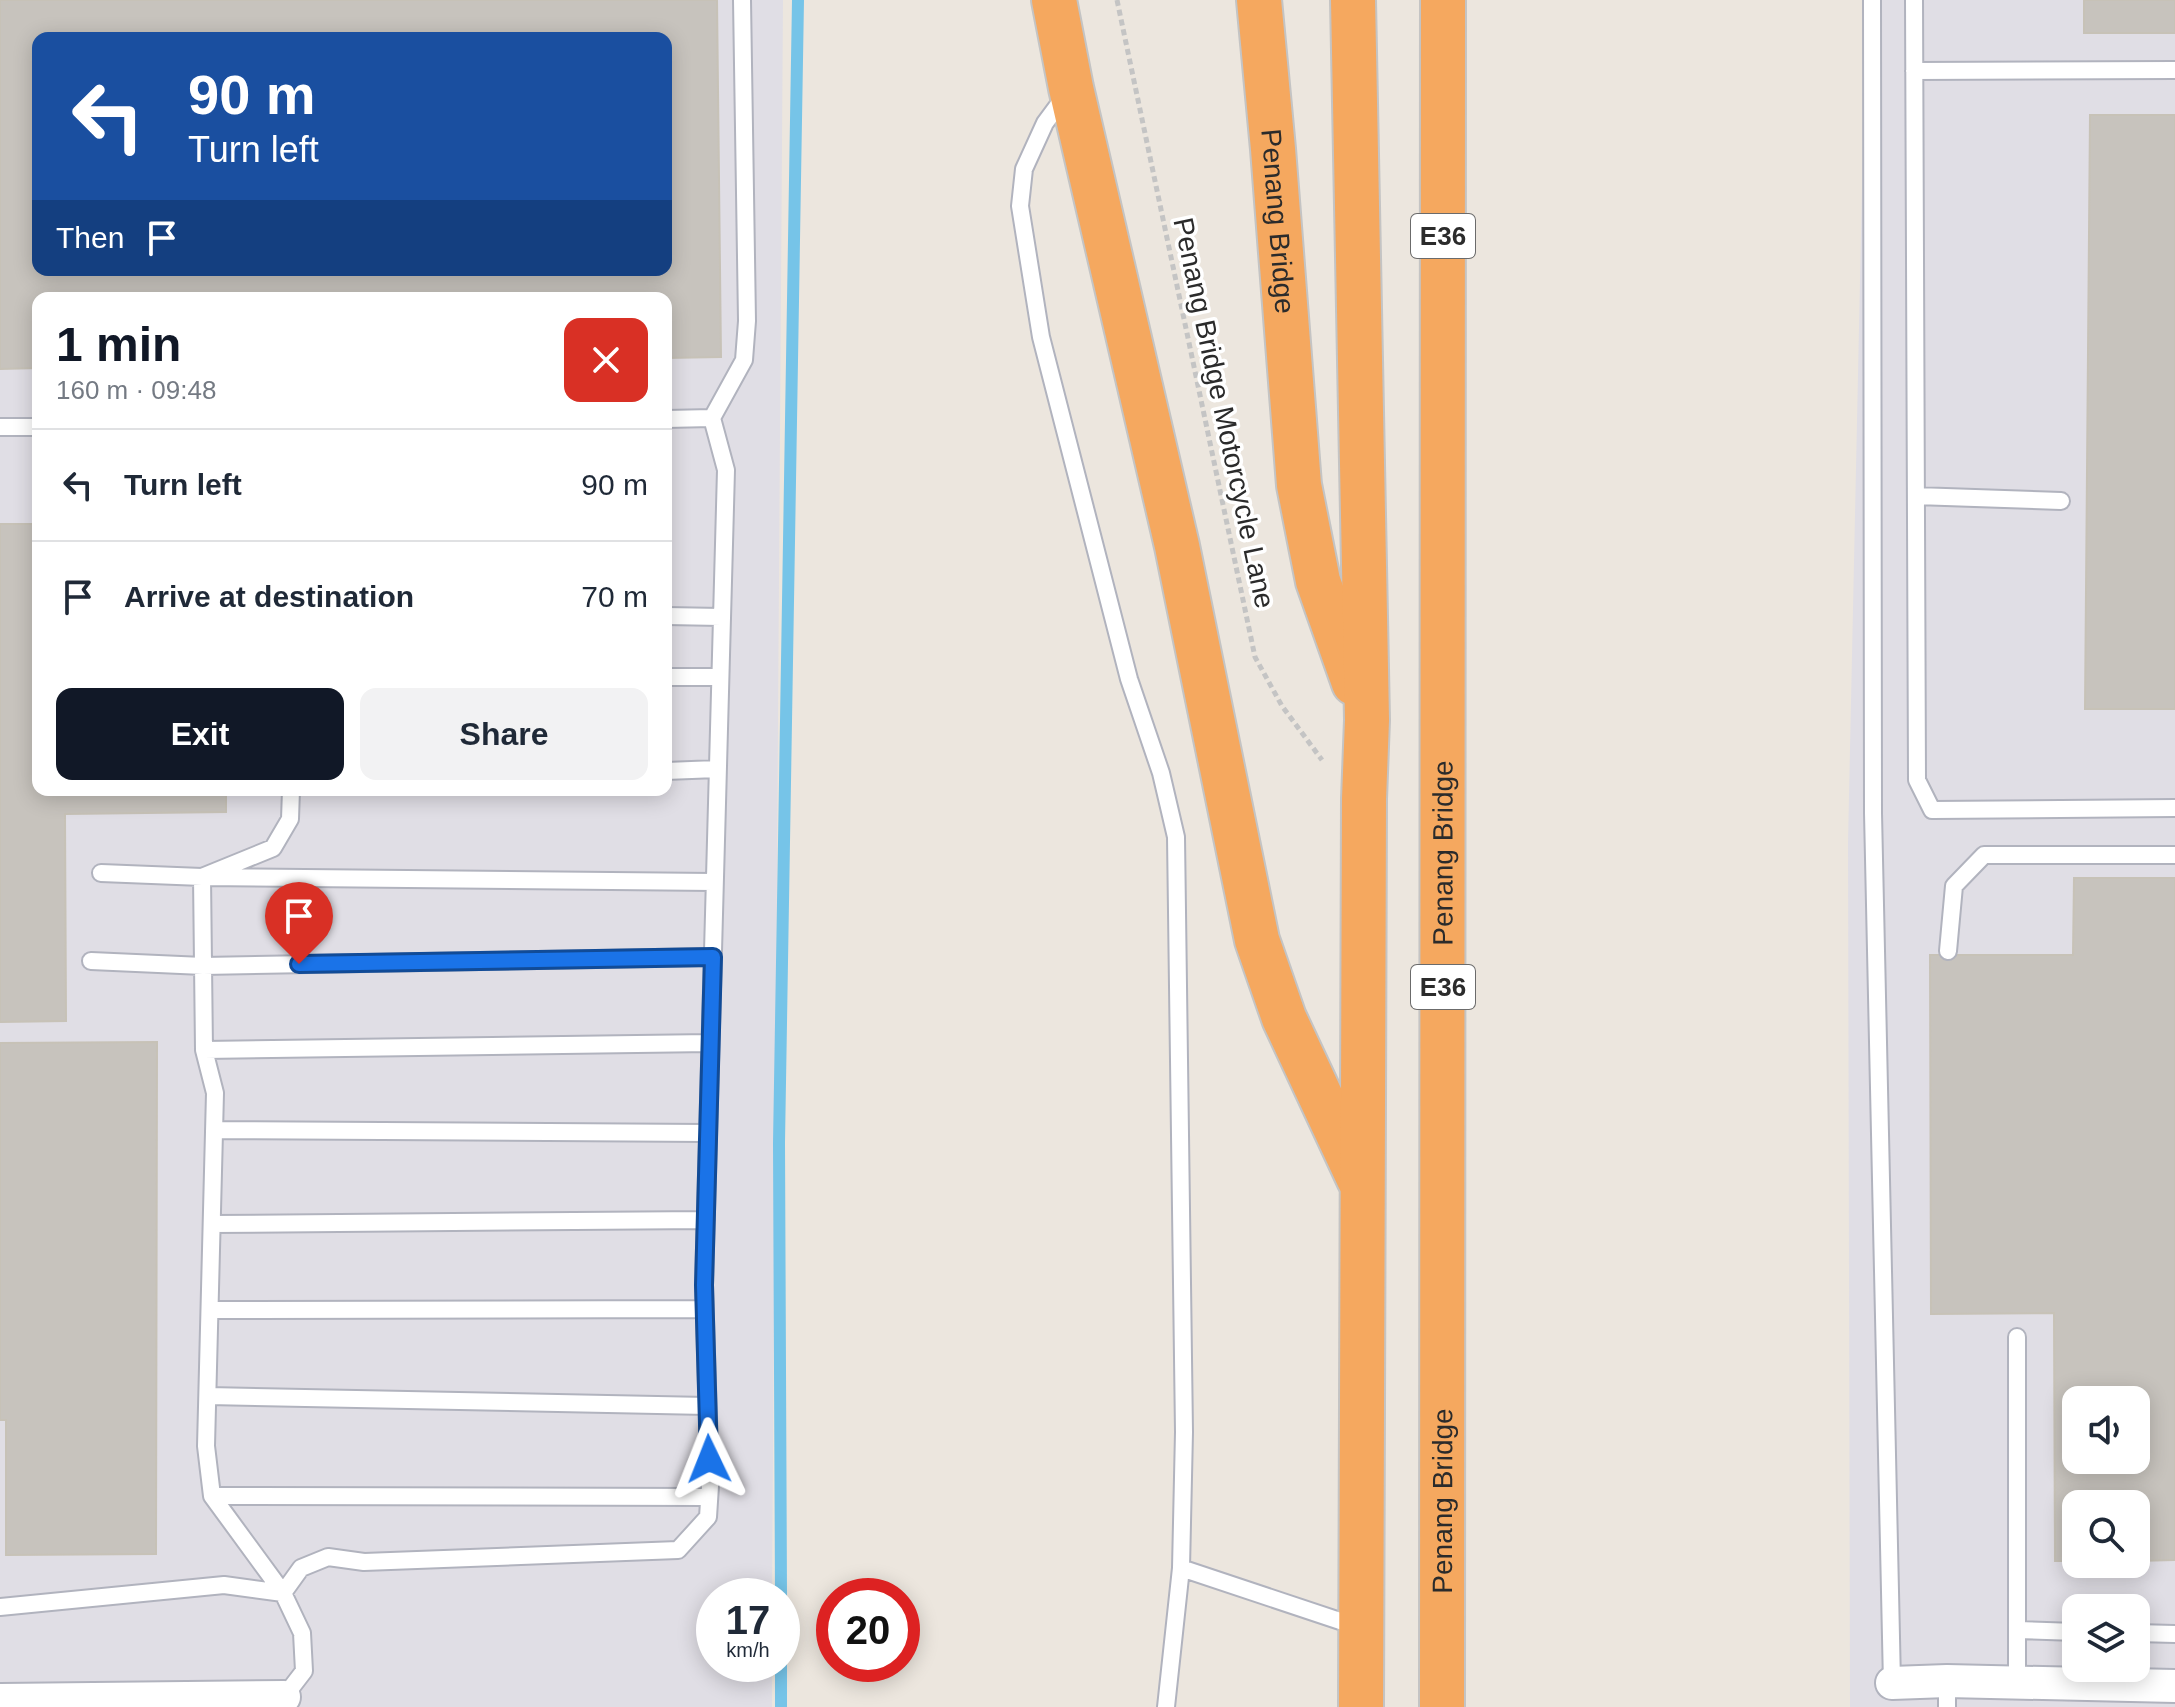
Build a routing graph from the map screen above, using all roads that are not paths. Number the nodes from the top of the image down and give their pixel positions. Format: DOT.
graph roads {
  1 [pos="742,0"];
  2 [pos="1054,0"];
  3 [pos="1259,0"];
  4 [pos="1353,0"];
  5 [pos="1443,0"];
  6 [pos="1468,0"];
  7 [pos="1872,0"];
  8 [pos="1914,0"];
  9 [pos="2175,70"];
  10 [pos="1914,71"];
  11 [pos="1071,88"];
  12 [pos="1442,108"];
  13 [pos="712,418"];
  14 [pos="672,419"];
  15 [pos="0,427"];
  16 [pos="32,427"];
  17 [pos="1916,496"];
  18 [pos="2061,501"];
  19 [pos="672,616"];
  20 [pos="721,617"];
  21 [pos="672,677"];
  22 [pos="720,677"];
  23 [pos="1367,720"];
  24 [pos="717,769"];
  25 [pos="672,771"];
  26 [pos="291,796"];
  27 [pos="2175,808"];
  28 [pos="2175,855"];
  29 [pos="101,873"];
  30 [pos="202,877"];
  31 [pos="714,882"];
  32 [pos="1948,951"];
  33 [pos="713,957"];
  34 [pos="91,961"];
  35 [pos="203,966"];
  36 [pos="710,1043"];
  37 [pos="204,1050"];
  38 [pos="214,1130"];
  39 [pos="708,1133"];
  40 [pos="1365,1192"];
  41 [pos="706,1220"];
  42 [pos="212,1224"];
  43 [pos="704,1309"];
  44 [pos="210,1310"];
  45 [pos="2017,1337"];
  46 [pos="208,1396"];
  47 [pos="707,1406"];
  48 [pos="212,1496"];
  49 [pos="709,1497"];
  50 [pos="1181,1568"];
  51 [pos="283,1593"];
  52 [pos="0,1607"];
  53 [pos="1362,1628"];
  54 [pos="2017,1630"];
  55 [pos="2062,1632"];
  56 [pos="2150,1633"];
  57 [pos="2175,1634"];
  58 [pos="2017,1682"];
  59 [pos="1892,1683"];
  60 [pos="2175,1686"];
  61 [pos="1947,1694"];
  62 [pos="284,1697"];
  63 [pos="0,1700"];
  64 [pos="32,1703"];
  65 [pos="1166,1707"];
  66 [pos="1361,1707"];
  67 [pos="1442,1707"];
  1 -- 13 [label="lane"];
  2 -- 11 [label="highway"];
  3 -- 23 [label="highway, Penang Bridge"];
  4 -- 23 [label="highway, Penang Bridge"];
  5 -- 12 [label="highway, Penang Bridge / E36"];
  6 -- 12 [label="highway"];
  7 -- 59 [label="lane"];
  8 -- 10 [label="lane"];
  9 -- 10 [label="lane"];
  10 -- 17 [label="lane"];
  11 -- 40 [label="highway"];
  11 -- 50 [label="lane"];
  12 -- 67 [label="highway, Penang Bridge / E36"];
  13 -- 14 [label="lane"];
  13 -- 20 [label="lane"];
  15 -- 16 [label="lane"];
  17 -- 18 [label="lane"];
  17 -- 27 [label="lane"];
  19 -- 20 [label="lane"];
  20 -- 22 [label="lane"];
  21 -- 22 [label="lane"];
  22 -- 24 [label="lane"];
  23 -- 40 [label="highway, Penang Bridge"];
  24 -- 25 [label="lane"];
  24 -- 31 [label="lane"];
  26 -- 30 [label="lane"];
  28 -- 32 [label="lane"];
  29 -- 30 [label="lane"];
  30 -- 31 [label="lane"];
  30 -- 35 [label="lane"];
  31 -- 33 [label="lane"];
  33 -- 35 [label="lane"];
  33 -- 36 [label="lane"];
  34 -- 35 [label="lane"];
  35 -- 37 [label="lane"];
  36 -- 37 [label="lane"];
  36 -- 39 [label="lane"];
  37 -- 38 [label="lane"];
  38 -- 39 [label="lane"];
  38 -- 42 [label="lane"];
  39 -- 41 [label="lane"];
  40 -- 53 [label="highway, Penang Bridge"];
  41 -- 42 [label="lane"];
  41 -- 43 [label="lane"];
  42 -- 44 [label="lane"];
  43 -- 44 [label="lane"];
  43 -- 47 [label="lane"];
  44 -- 46 [label="lane"];
  45 -- 54 [label="lane"];
  46 -- 47 [label="lane"];
  46 -- 48 [label="lane"];
  47 -- 49 [label="lane"];
  48 -- 49 [label="lane"];
  48 -- 51 [label="lane"];
  49 -- 51 [label="lane"];
  50 -- 53 [label="lane"];
  50 -- 65 [label="lane"];
  51 -- 52 [label="lane"];
  51 -- 62 [label="lane"];
  53 -- 66 [label="highway, Penang Bridge"];
  54 -- 55 [label="lane"];
  54 -- 58 [label="lane"];
  56 -- 57 [label="lane"];
  58 -- 60 [label="street"];
  58 -- 61 [label="street"];
  59 -- 61 [label="street"];
  62 -- 64 [label="street"];
  63 -- 64 [label="street"];
}
